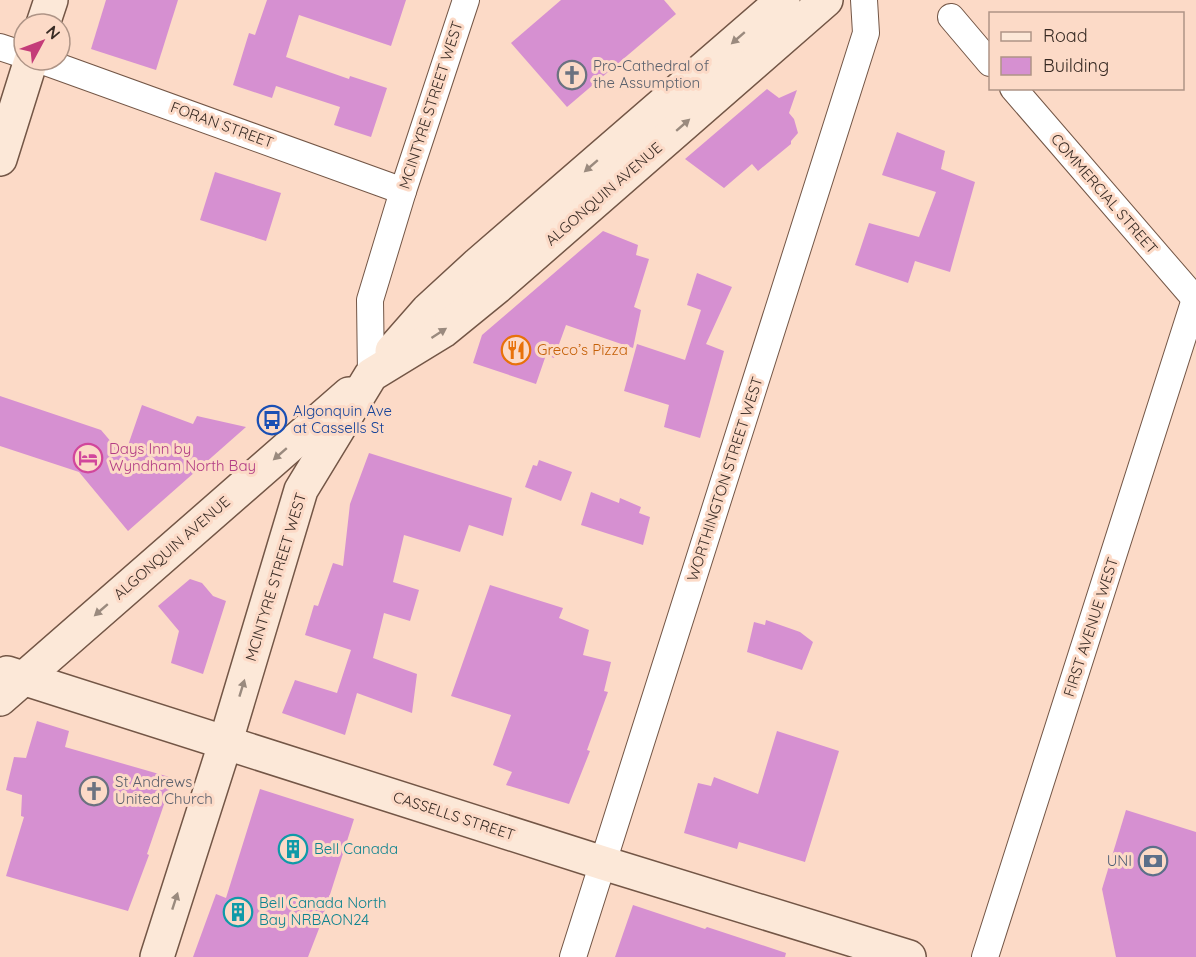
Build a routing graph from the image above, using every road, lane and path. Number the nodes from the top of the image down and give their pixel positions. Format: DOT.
graph roads {
  1 [pos="466,0"];
  2 [pos="783,0"];
  3 [pos="826,0"];
  4 [pos="864,0"];
  5 [pos="951,17"];
  6 [pos="989,62"];
  7 [pos="27,72"];
  8 [pos="72,72"];
  9 [pos="1015,90"];
  10 [pos="0,159"];
  11 [pos="403,191"];
  12 [pos="1196,298"];
  13 [pos="371,375"];
  14 [pos="8,682"];
  15 [pos="225,744"];
  16 [pos="603,863"];
  17 [pos="158,957"];
  18 [pos="573,957"];
  19 [pos="909,957"];
  20 [pos="985,957"];
  1 -- 11 [label="street, MCINTYRE STREET WEST"];
  2 -- 13 [label="main road, ALGONQUIN AVENUE, one-way"];
  13 -- 3 [label="main road, ALGONQUIN AVENUE, one-way"];
  4 -- 16 [label="street, WORTHINGTON STREET WEST"];
  5 -- 6 [label="street"];
  7 -- 10 [label="main road"];
  8 -- 11 [label="street, FORAN STREET"];
  9 -- 12 [label="street, COMMERCIAL STREET"];
  11 -- 13 [label="street, MCINTYRE STREET WEST"];
  12 -- 20 [label="street, FIRST AVENUE WEST"];
  13 -- 14 [label="main road, ALGONQUIN AVENUE, one-way"];
  15 -- 13 [label="main road, MCINTYRE STREET WEST, one-way"];
  14 -- 15 [label="main road, CASSELLS STREET"];
  15 -- 16 [label="main road, CASSELLS STREET"];
  17 -- 15 [label="main road, MCINTYRE STREET WEST, one-way"];
  16 -- 18 [label="street, WORTHINGTON STREET WEST"];
  16 -- 19 [label="main road, CASSELLS STREET"];
}
